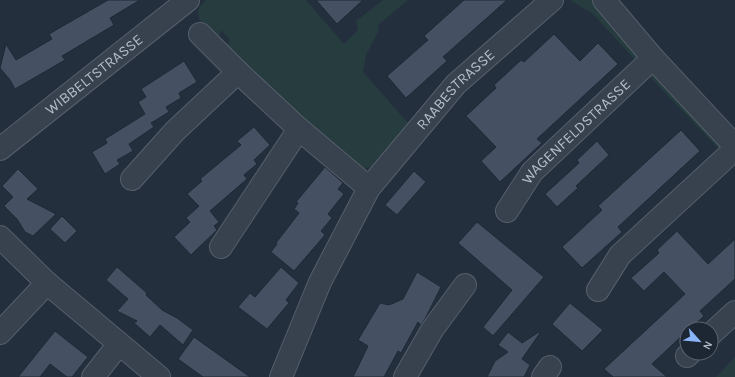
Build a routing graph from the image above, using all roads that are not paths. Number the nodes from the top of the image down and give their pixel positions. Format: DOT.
graph roads {
  1 [pos="188,0"];
  2 [pos="552,0"];
  3 [pos="604,0"];
  4 [pos="200,34"];
  5 [pos="653,58"];
  6 [pos="238,72"];
  7 [pos="299,129"];
  8 [pos="0,148"];
  9 [pos="735,148"];
  10 [pos="132,179"];
  11 [pos="369,188"];
  12 [pos="507,211"];
  13 [pos="0,237"];
  14 [pos="221,246"];
  15 [pos="47,284"];
  16 [pos="465,285"];
  17 [pos="598,290"];
  18 [pos="735,312"];
  19 [pos="719,327"];
  20 [pos="0,333"];
  21 [pos="119,344"];
  22 [pos="93,377"];
  23 [pos="159,377"];
  24 [pos="281,377"];
  25 [pos="405,377"];
  1 -- 8 [label="street, WIBBELTSTRASSE"];
  2 -- 11 [label="street, RAABESTRASSE"];
  3 -- 5 [label="street"];
  4 -- 6 [label="street"];
  5 -- 9 [label="street"];
  5 -- 12 [label="street, WAGENFELDSTRASSE"];
  6 -- 7 [label="street"];
  6 -- 10 [label="street"];
  7 -- 11 [label="street"];
  7 -- 14 [label="street"];
  9 -- 17 [label="street"];
  11 -- 24 [label="street, RAABESTRASSE"];
  13 -- 15 [label="street"];
  15 -- 20 [label="street"];
  15 -- 21 [label="street"];
  16 -- 25 [label="street"];
  18 -- 19 [label="street"];
  21 -- 22 [label="street"];
  21 -- 23 [label="street"];
}
